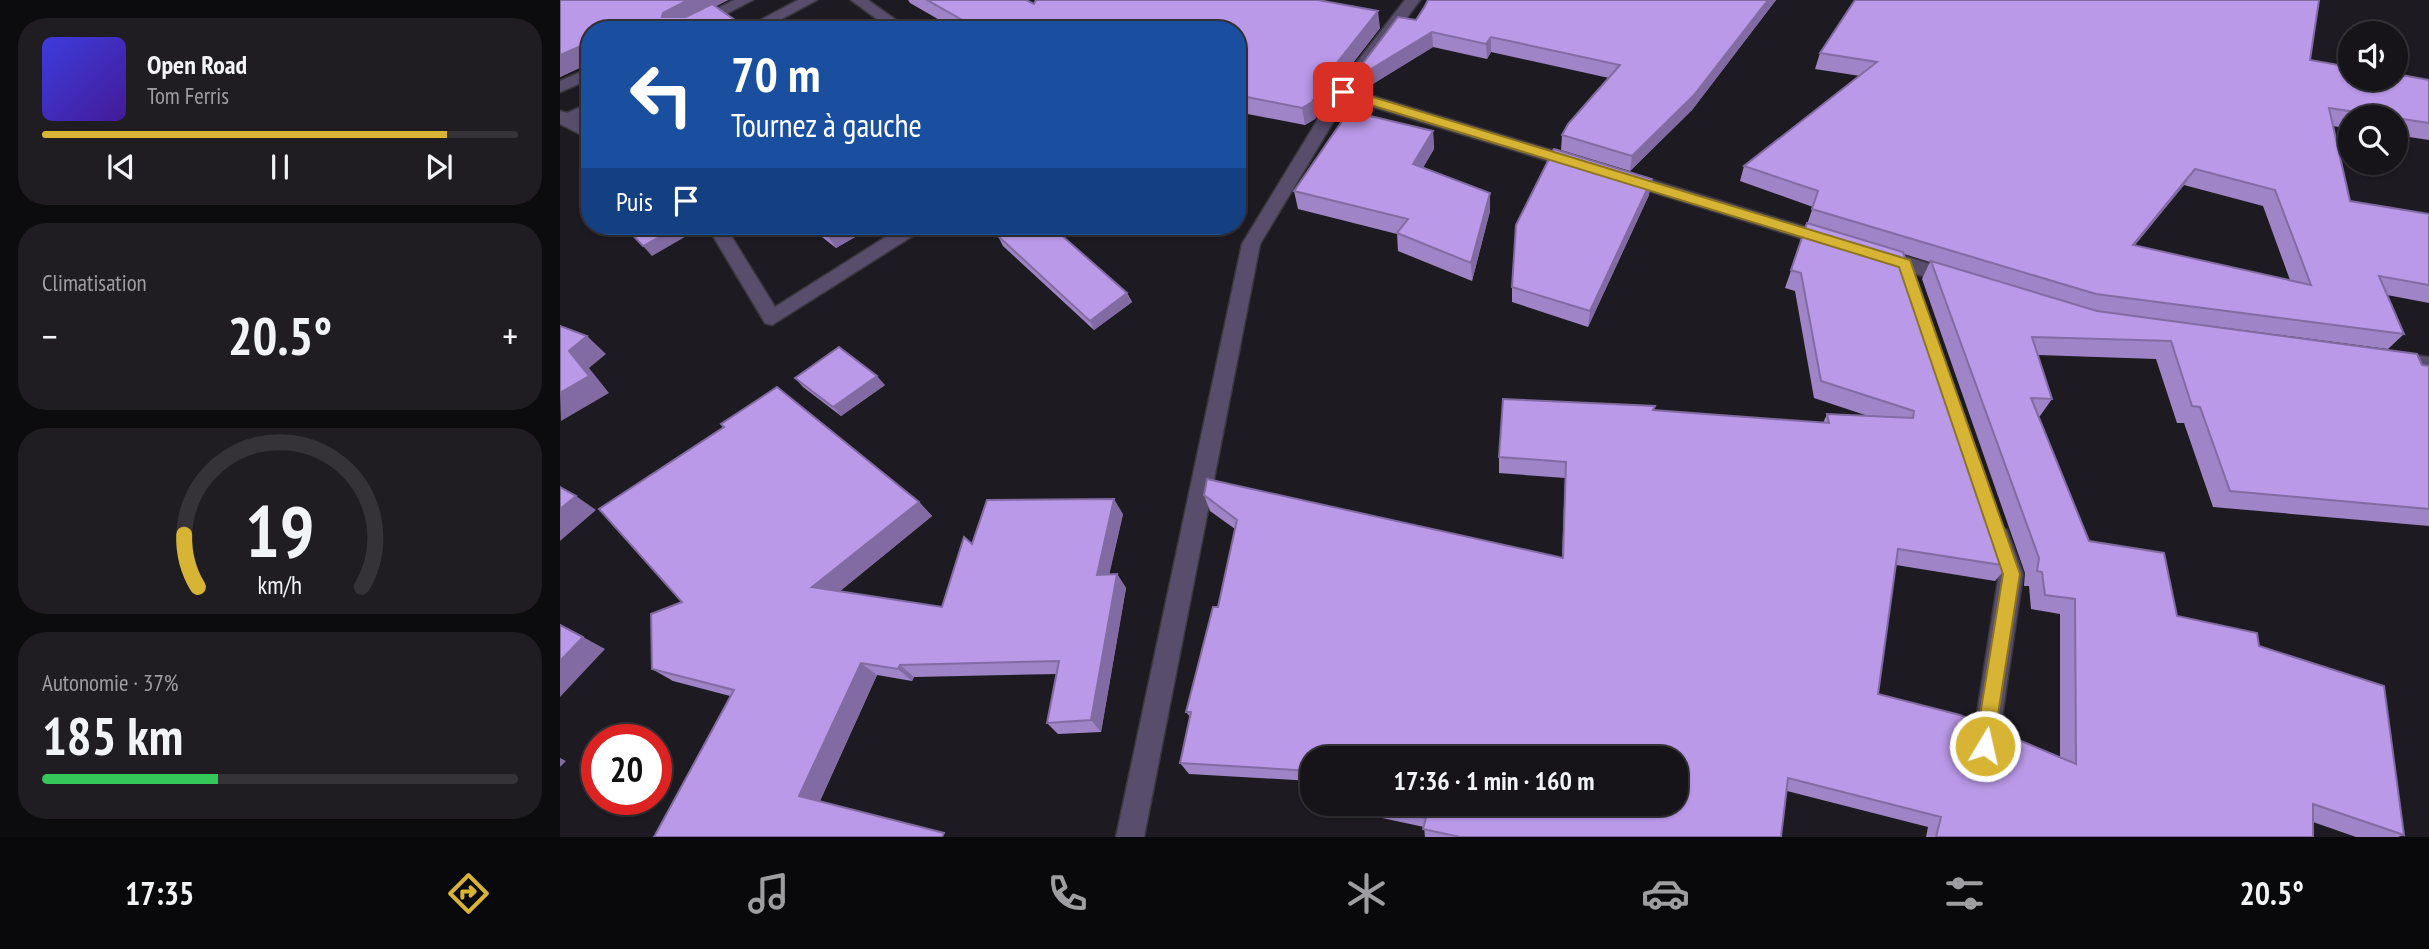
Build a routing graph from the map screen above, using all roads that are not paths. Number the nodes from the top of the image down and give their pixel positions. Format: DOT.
graph roads {
  1 [pos="746,0"];
  2 [pos="810,0"];
  3 [pos="858,0"];
  4 [pos="1413,0"];
  5 [pos="701,21"];
  6 [pos="767,21"];
  7 [pos="890,21"];
  8 [pos="581,77"];
  9 [pos="560,87"];
  10 [pos="1343,92"];
  11 [pos="581,111"];
  12 [pos="563,118"];
  13 [pos="581,129"];
  14 [pos="721,235"];
  15 [pos="902,235"];
  16 [pos="1905,264"];
  17 [pos="1969,283"];
  18 [pos="1914,290"];
  19 [pos="2374,358"];
  20 [pos="2429,365"];
  21 [pos="1994,522"];
  22 [pos="1981,771"];
  23 [pos="1130,837"];
  1 -- 5 [label="street"];
  2 -- 6 [label="street"];
  3 -- 7 [label="street"];
  4 -- 10 [label="street"];
  8 -- 9 [label="street"];
  10 -- 16 [label="street"];
  10 -- 23 [label="street"];
  11 -- 12 [label="street"];
  12 -- 13 [label="street"];
  14 -- 15 [label="street"];
  16 -- 17 [label="street"];
  16 -- 18 [label="street"];
  19 -- 20 [label="street"];
  21 -- 22 [label="street"];
}
